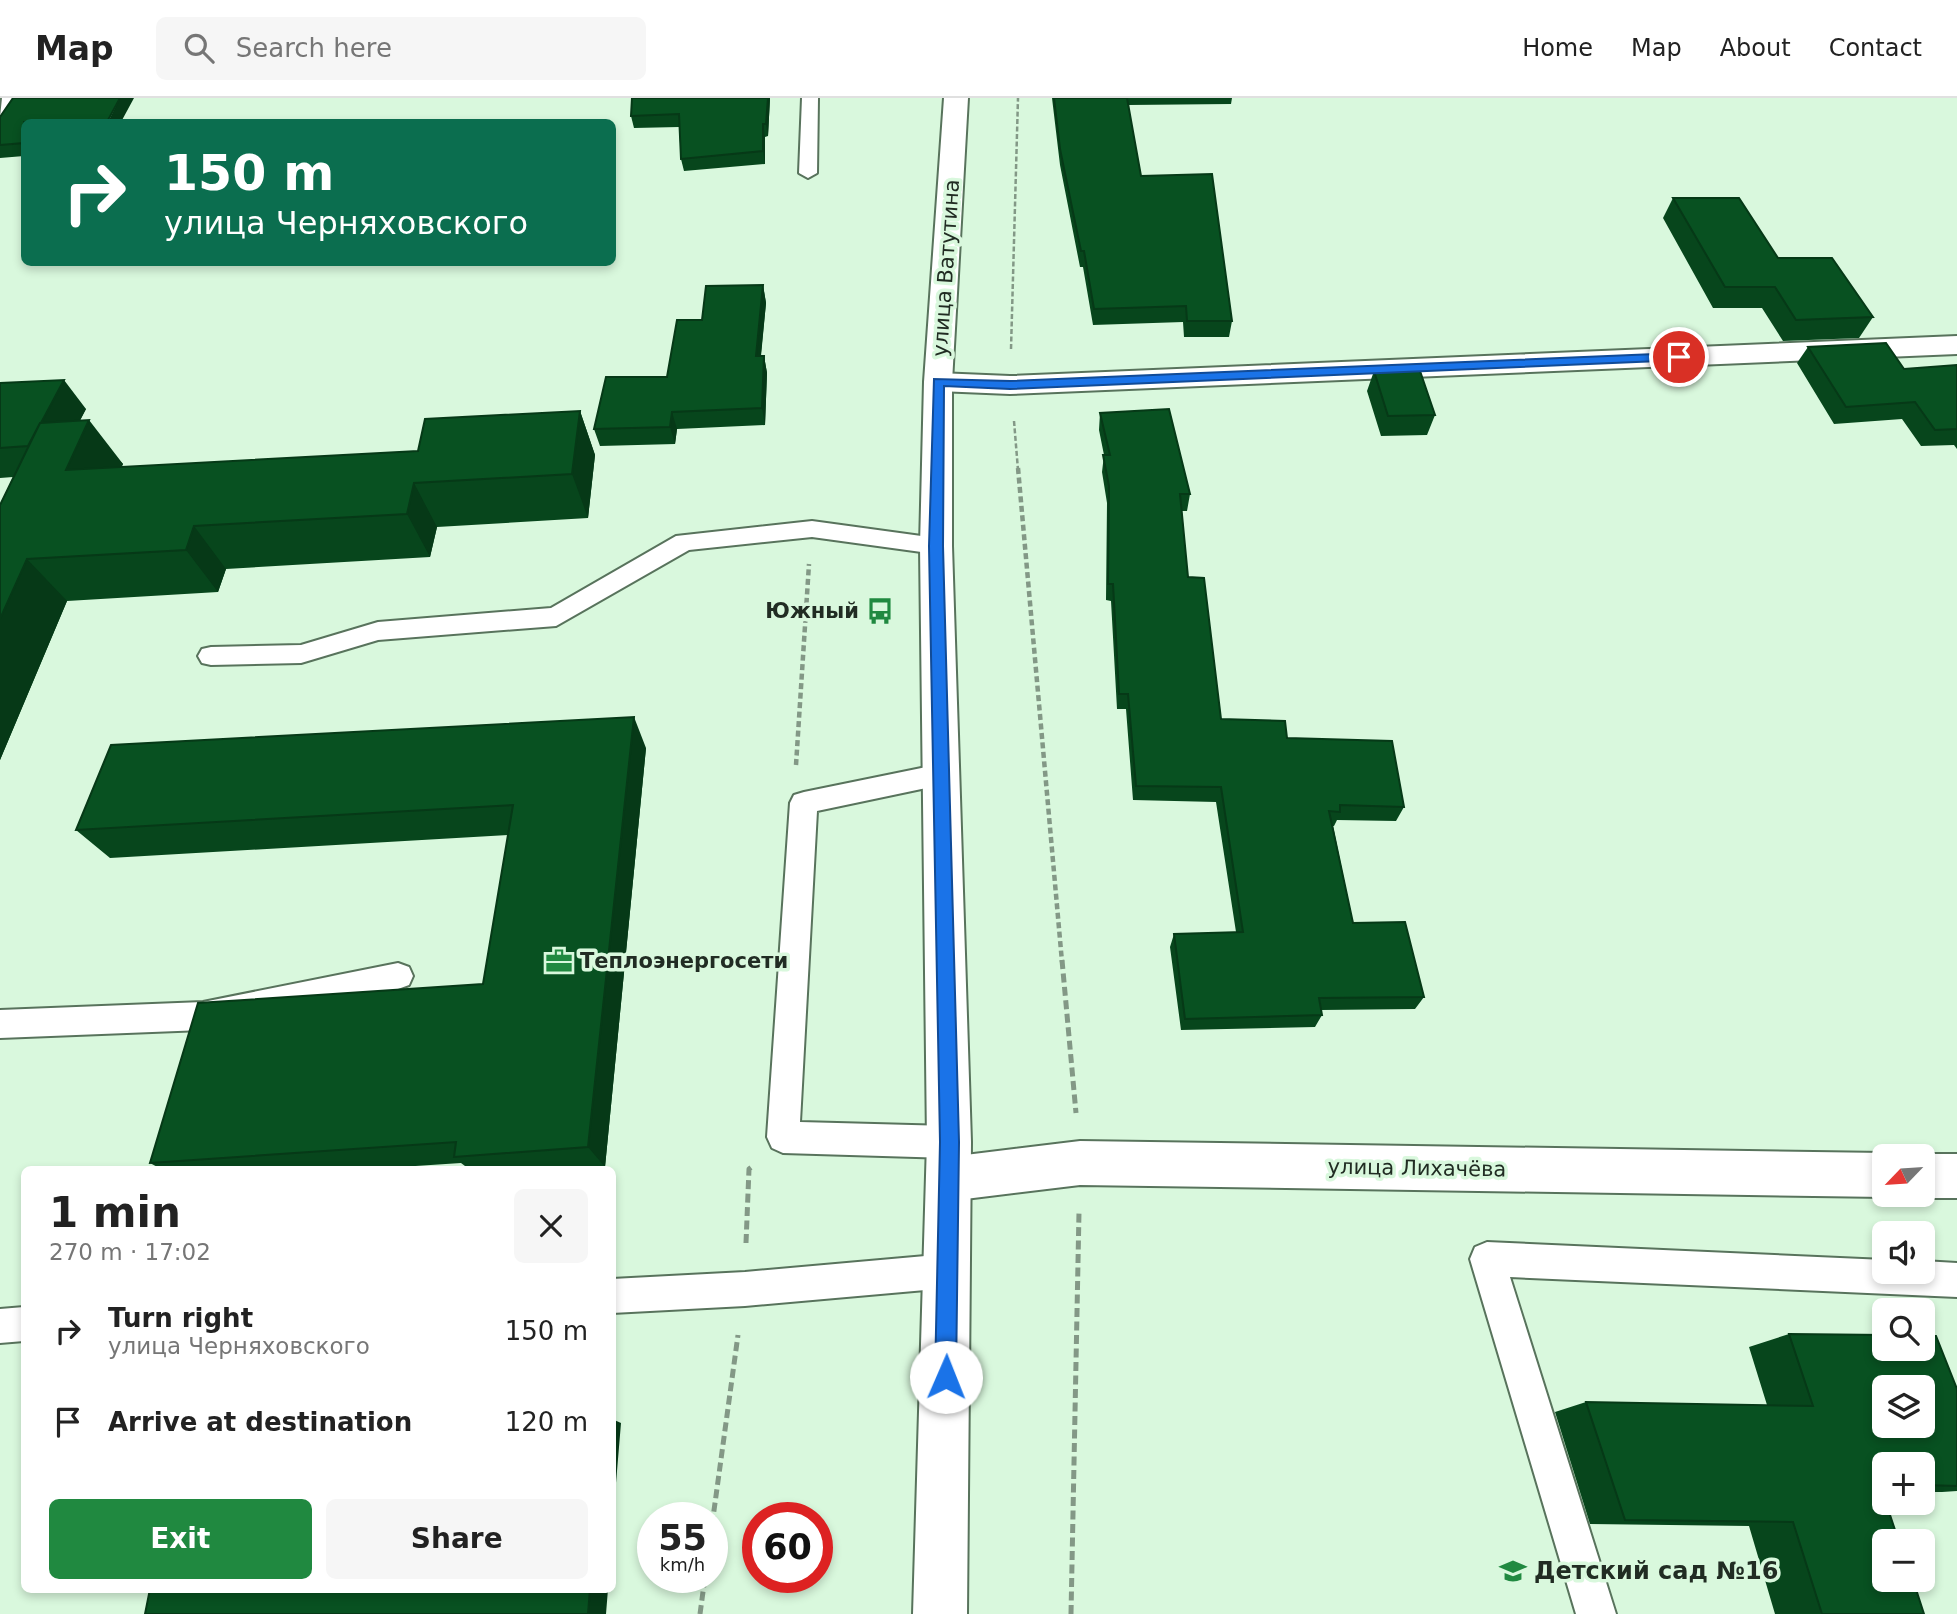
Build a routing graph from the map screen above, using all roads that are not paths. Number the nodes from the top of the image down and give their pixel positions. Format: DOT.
graph roads {
  1 [pos="11,98"];
  2 [pos="810,98"];
  3 [pos="956,98"];
  4 [pos="0,112"];
  5 [pos="808,173"];
  6 [pos="1957,345"];
  7 [pos="938,382"];
  8 [pos="936,546"];
  9 [pos="211,656"];
  10 [pos="941,775"];
  11 [pos="398,976"];
  12 [pos="0,1024"];
  13 [pos="949,1160"];
  14 [pos="1872,1175"];
  15 [pos="1936,1176"];
  16 [pos="1957,1176"];
  17 [pos="948,1271"];
  18 [pos="1957,1280"];
  19 [pos="616,1296"];
  20 [pos="21,1324"];
  21 [pos="0,1326"];
  22 [pos="940,1614"];
  23 [pos="1596,1614"];
  1 -- 4 [label="lane"];
  2 -- 5 [label="lane"];
  3 -- 7 [label="street, улица Ватутина"];
  6 -- 7 [label="street"];
  7 -- 8 [label="street, улица Ватутина"];
  8 -- 9 [label="lane"];
  8 -- 10 [label="street, улица Ватутина"];
  10 -- 13 [label="street, улица Ватутина"];
  10 -- 13 [label="lane"];
  11 -- 12 [label="lane"];
  13 -- 14 [label="street, улица Лихачёва"];
  13 -- 17 [label="street, улица Ватутина"];
  15 -- 16 [label="street"];
  17 -- 19 [label="lane"];
  17 -- 22 [label="street, улица Ватутина"];
  18 -- 23 [label="lane"];
  20 -- 21 [label="lane"];
}
